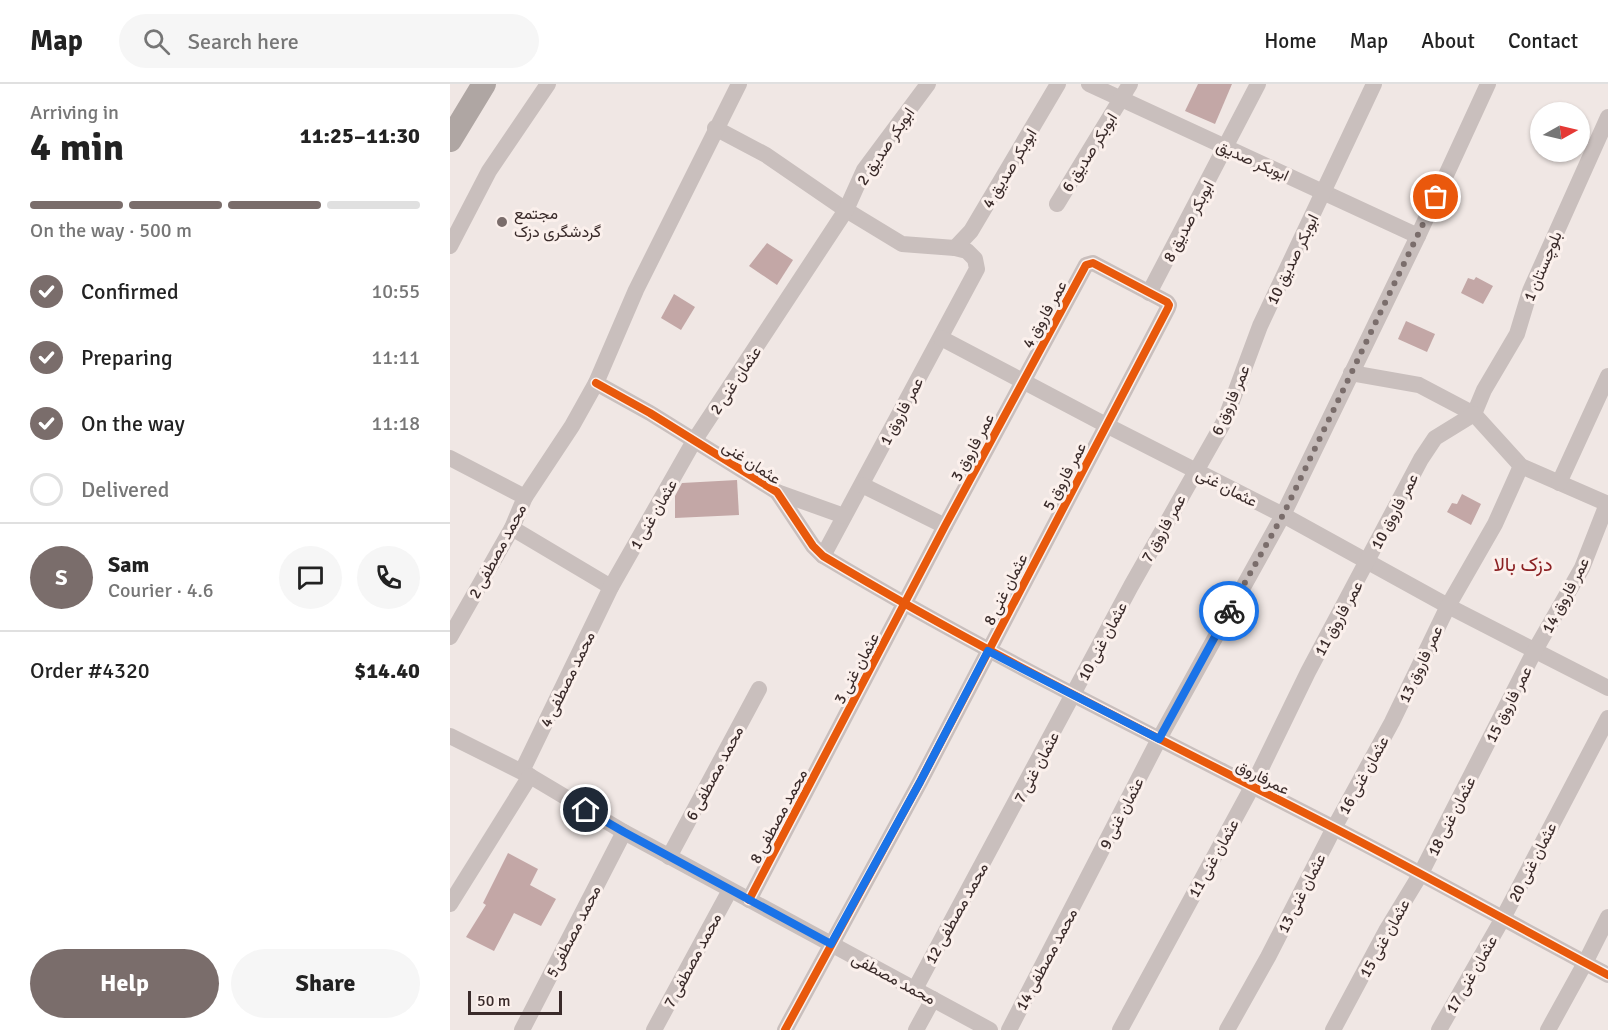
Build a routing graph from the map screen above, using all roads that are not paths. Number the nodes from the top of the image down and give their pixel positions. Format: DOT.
graph roads {
  1 [pos="484,84"];
  2 [pos="548,84"];
  3 [pos="738,84"];
  4 [pos="928,84"];
  5 [pos="1058,84"];
  6 [pos="1089,84"];
  7 [pos="1130,84"];
  8 [pos="1258,84"];
  9 [pos="1374,84"];
  10 [pos="1488,84"];
  11 [pos="1121,99"];
  12 [pos="1608,117"];
  13 [pos="715,128"];
  14 [pos="450,140"];
  15 [pos="1226,148"];
  16 [pos="1325,191"];
  17 [pos="1057,204"];
  18 [pos="846,210"];
  19 [pos="1418,236"];
  20 [pos="450,246"];
  21 [pos="955,248"];
  22 [pos="1149,293"];
  23 [pos="776,319"];
  24 [pos="1260,326"];
  25 [pos="940,338"];
  26 [pos="1351,373"];
  27 [pos="1608,376"];
  28 [pos="1023,380"];
  29 [pos="596,383"];
  30 [pos="1474,414"];
  31 [pos="1106,425"];
  32 [pos="694,441"];
  33 [pos="450,458"];
  34 [pos="1521,466"];
  35 [pos="1195,471"];
  36 [pos="1559,483"];
  37 [pos="862,484"];
  38 [pos="777,492"];
  39 [pos="525,497"];
  40 [pos="1608,504"];
  41 [pos="1283,515"];
  42 [pos="844,516"];
  43 [pos="945,526"];
  44 [pos="512,528"];
  45 [pos="1046,540"];
  46 [pos="823,556"];
  47 [pos="1367,563"];
  48 [pos="1131,586"];
  49 [pos="611,587"];
  50 [pos="904,605"];
  51 [pos="1448,606"];
  52 [pos="450,636"];
  53 [pos="988,651"];
  54 [pos="1534,652"];
  55 [pos="1608,688"];
  56 [pos="759,689"];
  57 [pos="1074,696"];
  58 [pos="1608,718"];
  59 [pos="1392,722"];
  60 [pos="450,736"];
  61 [pos="1159,739"];
  62 [pos="831,744"];
  63 [pos="1481,756"];
  64 [pos="526,773"];
  65 [pos="1252,787"];
  66 [pos="1334,828"];
  67 [pos="624,832"];
  68 [pos="997,838"];
  69 [pos="669,857"];
  70 [pos="1420,875"];
  71 [pos="1084,887"];
  72 [pos="730,890"];
  73 [pos="749,900"];
  74 [pos="450,904"];
  75 [pos="1608,917"];
  76 [pos="1503,918"];
  77 [pos="831,944"];
  78 [pos="1585,963"];
  79 [pos="1608,975"];
  80 [pos="915,989"];
  81 [pos="933,999"];
  82 [pos="522,1030"];
  83 [pos="654,1030"];
  84 [pos="785,1030"];
  85 [pos="916,1030"];
  86 [pos="990,1030"];
  87 [pos="1009,1030"];
  88 [pos="1120,1030"];
  89 [pos="1227,1030"];
  90 [pos="1333,1030"];
  91 [pos="1439,1030"];
  92 [pos="1548,1030"];
  1 -- 14 [label="highway"];
  2 -- 20 [label="street"];
  3 -- 13 [label="street, محمد مصطفی 2"];
  4 -- 18 [label="street, ابوبکر صدیق 2"];
  5 -- 21 [label="street, ابوبکر صدیق 4"];
  6 -- 11 [label="street, ابوبکر صدیق"];
  7 -- 11 [label="street, ابوبکر صدیق 6"];
  8 -- 15 [label="street, ابوبکر صدیق 8"];
  9 -- 16 [label="street, ابوبکر صدیق 10"];
  10 -- 19 [label="street, عثمان غنی 9"];
  11 -- 15 [label="street, ابوبکر صدیق"];
  11 -- 17 [label="street, ابوبکر صدیق 6"];
  12 -- 30 [label="street, بلوچستان 1"];
  13 -- 18 [label="street"];
  13 -- 29 [label="street, محمد مصطفی 2"];
  15 -- 16 [label="street, ابوبکر صدیق"];
  15 -- 22 [label="street, ابوبکر صدیق 8"];
  16 -- 19 [label="street, ابوبکر صدیق"];
  16 -- 24 [label="street, ابوبکر صدیق 10"];
  18 -- 21 [label="street"];
  18 -- 23 [label="street, ابوبکر صدیق 2"];
  19 -- 26 [label="street, عثمان غنی 9"];
  21 -- 25 [label="street, عمر فاروق 1"];
  22 -- 28 [label="street, عمر فاروق 4"];
  22 -- 31 [label="street, عمر فاروق 5"];
  23 -- 32 [label="street, عثمان غنی 2"];
  24 -- 35 [label="street, عمر فاروق 6"];
  25 -- 28 [label="street, عثمان غنی"];
  25 -- 37 [label="street, عمر فاروق 1"];
  26 -- 30 [label="street"];
  26 -- 41 [label="street, عثمان غنی 9"];
  27 -- 36 [label="street"];
  28 -- 31 [label="street, عثمان غنی"];
  28 -- 43 [label="street, عمر فاروق 3"];
  29 -- 32 [label="street, عثمان غنی"];
  29 -- 39 [label="street, محمد مصطفی 2"];
  30 -- 34 [label="street"];
  30 -- 47 [label="street, عمر فاروق 10"];
  31 -- 35 [label="street, عثمان غنی"];
  31 -- 45 [label="street, عمر فاروق 5"];
  32 -- 38 [label="street, عثمان غنی"];
  32 -- 49 [label="street, عثمان غنی 1"];
  33 -- 39 [label="street"];
  34 -- 36 [label="street"];
  34 -- 51 [label="street, عمر فاروق 13"];
  35 -- 41 [label="street, عثمان غنی"];
  35 -- 48 [label="street, عمر فاروق 7"];
  36 -- 40 [label="street"];
  37 -- 42 [label="street, عمر فاروق 1"];
  37 -- 43 [label="street"];
  38 -- 42 [label="street"];
  38 -- 46 [label="street, عثمان غنی"];
  39 -- 44 [label="street, محمد مصطفی 2"];
  40 -- 54 [label="street, عمر فاروق 14"];
  41 -- 47 [label="street, عثمان غنی"];
  41 -- 61 [label="street, عثمان غنی 9"];
  42 -- 46 [label="street, عمر فاروق 1"];
  43 -- 50 [label="street, عمر فاروق 3"];
  44 -- 49 [label="street"];
  44 -- 52 [label="street, محمد مصطفی 2"];
  45 -- 53 [label="street, عثمان غنی 8"];
  46 -- 50 [label="street, عثمان غنی"];
  47 -- 51 [label="street, عثمان غنی"];
  47 -- 65 [label="street, عمر فاروق 11"];
  48 -- 57 [label="street, عثمان غنی 10"];
  49 -- 64 [label="street, محمد مصطفی 4"];
  50 -- 53 [label="street, عمرفاروق"];
  50 -- 62 [label="street, عثمان غنی 3"];
  51 -- 54 [label="street, عثمان غنی"];
  51 -- 59 [label="street, عمر فاروق 13"];
  53 -- 57 [label="street, عمرفاروق"];
  53 -- 77 [label="street, عثمان غنی 8"];
  54 -- 55 [label="street, عثمان غنی"];
  54 -- 63 [label="street, عمر فاروق 15"];
  56 -- 69 [label="street, محمد مصطفی 6"];
  57 -- 61 [label="street, عمرفاروق"];
  57 -- 68 [label="street, عثمان غنی 7"];
  58 -- 76 [label="street, عثمان غنی 20"];
  59 -- 66 [label="street, عثمان غنی 16"];
  60 -- 64 [label="street, محمد مصطفی"];
  61 -- 65 [label="street, عمرفاروق"];
  61 -- 71 [label="street, عثمان غنی 9"];
  62 -- 73 [label="street, محمد مصطفی 8"];
  63 -- 70 [label="street, عثمان غنی 18"];
  64 -- 67 [label="street, محمد مصطفی"];
  64 -- 74 [label="street, محمد مصطفی 4"];
  65 -- 66 [label="street, عمرفاروق"];
  65 -- 88 [label="street, عثمان غنی 11"];
  66 -- 70 [label="street, عمرفاروق"];
  66 -- 89 [label="street, عثمان غنی 13"];
  67 -- 69 [label="street, محمد مصطفی"];
  67 -- 82 [label="street, محمد مصطفی5"];
  68 -- 80 [label="street, محمد مصطفی 12"];
  69 -- 72 [label="street, محمد مصطفی"];
  70 -- 76 [label="street, عمرفاروق"];
  70 -- 90 [label="street, عثمان غنی 15"];
  71 -- 87 [label="street, محمد مصطفی 14"];
  72 -- 73 [label="street, محمد مصطفی"];
  72 -- 83 [label="street, محمد مصطفی 7"];
  73 -- 77 [label="street, محمد مصطفی"];
  75 -- 78 [label="street"];
  76 -- 78 [label="street, عمرفاروق"];
  76 -- 91 [label="street, عثمان غنی 17"];
  77 -- 80 [label="street, محمد مصطفی"];
  77 -- 84 [label="street, عثمان غنی 8"];
  78 -- 79 [label="street, عمرفاروق"];
  78 -- 92 [label="street"];
  80 -- 81 [label="street, محمد مصطفی"];
  81 -- 85 [label="street"];
  81 -- 86 [label="street, محمد مصطفی"];
}
